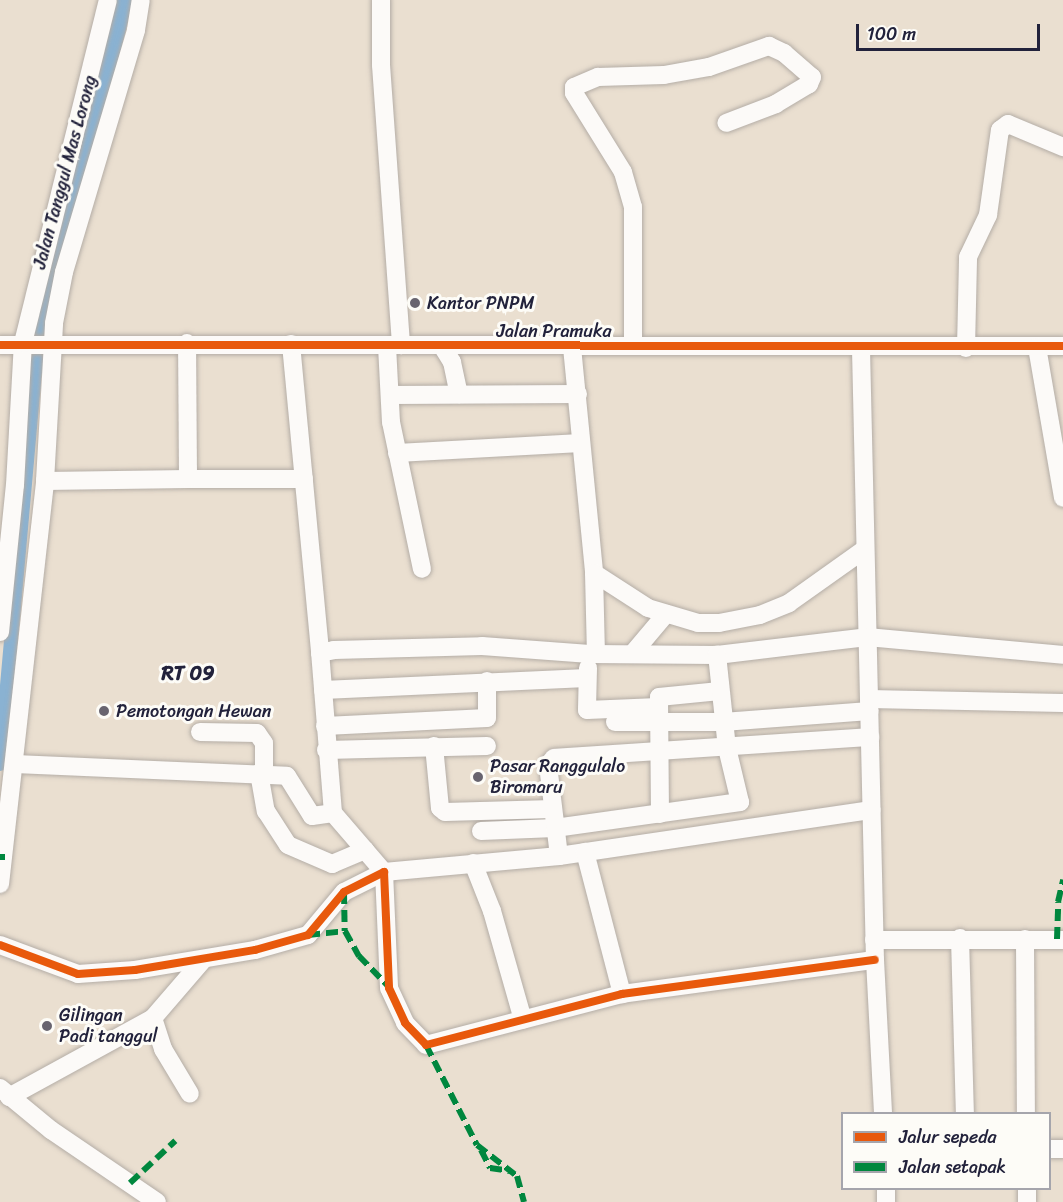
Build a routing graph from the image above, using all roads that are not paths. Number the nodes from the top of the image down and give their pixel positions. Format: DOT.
graph roads {
  1 [pos="108,0"];
  2 [pos="141,0"];
  3 [pos="381,0"];
  4 [pos="726,123"];
  5 [pos="1063,147"];
  6 [pos="37,343"];
  7 [pos="187,343"];
  8 [pos="291,344"];
  9 [pos="0,345"];
  10 [pos="394,346"];
  11 [pos="442,346"];
  12 [pos="633,346"];
  13 [pos="1063,346"];
  14 [pos="572,347"];
  15 [pos="1037,347"];
  16 [pos="966,348"];
  17 [pos="861,349"];
  18 [pos="459,394"];
  19 [pos="578,394"];
  20 [pos="390,395"];
  21 [pos="581,443"];
  22 [pos="397,453"];
  23 [pos="188,479"];
  24 [pos="304,479"];
  25 [pos="45,481"];
  26 [pos="1063,498"];
  27 [pos="866,549"];
  28 [pos="422,569"];
  29 [pos="594,573"];
  30 [pos="666,614"];
  31 [pos="0,632"];
  32 [pos="867,637"];
  33 [pos="320,653"];
  34 [pos="633,653"];
  35 [pos="593,654"];
  36 [pos="717,655"];
  37 [pos="1063,655"];
  38 [pos="587,678"];
  39 [pos="487,681"];
  40 [pos="323,690"];
  41 [pos="720,691"];
  42 [pos="1063,703"];
  43 [pos="869,705"];
  44 [pos="659,715"];
  45 [pos="615,716"];
  46 [pos="783,718"];
  47 [pos="723,722"];
  48 [pos="324,726"];
  49 [pos="200,732"];
  50 [pos="870,737"];
  51 [pos="784,743"];
  52 [pos="434,746"];
  53 [pos="487,746"];
  54 [pos="726,748"];
  55 [pos="326,750"];
  56 [pos="658,751"];
  57 [pos="615,753"];
  58 [pos="15,764"];
  59 [pos="262,772"];
  60 [pos="740,802"];
  61 [pos="553,809"];
  62 [pos="872,810"];
  63 [pos="333,813"];
  64 [pos="660,814"];
  65 [pos="555,828"];
  66 [pos="750,830"];
  67 [pos="481,831"];
  68 [pos="365,850"];
  69 [pos="585,852"];
  70 [pos="559,856"];
  71 [pos="3,857"];
  72 [pos="473,863"];
  73 [pos="384,872"];
  74 [pos="0,884"];
  75 [pos="960,938"];
  76 [pos="1025,939"];
  77 [pos="874,940"];
  78 [pos="1063,940"];
  79 [pos="0,945"];
  80 [pos="204,959"];
  81 [pos="875,960"];
  82 [pos="622,994"];
  83 [pos="153,1018"];
  84 [pos="523,1020"];
  85 [pos="4,1092"];
  86 [pos="190,1094"];
  87 [pos="883,1112"];
  88 [pos="965,1112"];
  89 [pos="1026,1112"];
  90 [pos="157,1202"];
  1 -- 6 [label="street, Jalan Tanggul Mas Lorong"];
  2 -- 6 [label="street"];
  3 -- 10 [label="street"];
  4 -- 12 [label="street"];
  5 -- 16 [label="street"];
  6 -- 7 [label="street, Jalan Pramuka"];
  6 -- 9 [label="street, Jalan Pramuka"];
  6 -- 25 [label="street"];
  6 -- 31 [label="street"];
  7 -- 8 [label="street, Jalan Pramuka"];
  7 -- 23 [label="street"];
  8 -- 10 [label="street, Jalan Pramuka"];
  8 -- 24 [label="street"];
  10 -- 11 [label="street, Jalan Pramuka"];
  10 -- 20 [label="street"];
  11 -- 14 [label="street, Jalan Pramuka"];
  11 -- 18 [label="street"];
  12 -- 14 [label="street, Jalan Pramuka"];
  12 -- 17 [label="street, Jalan Pramuka"];
  13 -- 15 [label="street, Jalan Pramuka"];
  14 -- 19 [label="street"];
  15 -- 16 [label="street, Jalan Pramuka"];
  15 -- 26 [label="street"];
  16 -- 17 [label="street, Jalan Pramuka"];
  17 -- 27 [label="street"];
  18 -- 19 [label="street"];
  18 -- 20 [label="street"];
  19 -- 21 [label="street"];
  20 -- 22 [label="street"];
  21 -- 22 [label="street"];
  21 -- 29 [label="street"];
  22 -- 28 [label="street"];
  23 -- 24 [label="street"];
  23 -- 25 [label="street"];
  24 -- 33 [label="street"];
  25 -- 58 [label="street"];
  27 -- 30 [label="street"];
  27 -- 32 [label="street"];
  29 -- 30 [label="street"];
  29 -- 35 [label="street"];
  30 -- 34 [label="street"];
  32 -- 36 [label="street"];
  32 -- 37 [label="street"];
  32 -- 43 [label="street"];
  33 -- 35 [label="street"];
  33 -- 40 [label="street"];
  34 -- 35 [label="street"];
  34 -- 36 [label="street"];
  35 -- 38 [label="street"];
  36 -- 41 [label="street"];
  38 -- 39 [label="street"];
  38 -- 45 [label="street"];
  39 -- 40 [label="street"];
  39 -- 48 [label="street"];
  40 -- 48 [label="street"];
  41 -- 44 [label="street"];
  41 -- 47 [label="street"];
  42 -- 43 [label="street"];
  43 -- 46 [label="street"];
  43 -- 50 [label="street"];
  44 -- 45 [label="street"];
  44 -- 47 [label="street"];
  44 -- 56 [label="street"];
  45 -- 57 [label="street"];
  46 -- 47 [label="street"];
  46 -- 51 [label="street"];
  47 -- 54 [label="street"];
  48 -- 55 [label="street"];
  49 -- 59 [label="street"];
  50 -- 51 [label="street"];
  50 -- 62 [label="street"];
  51 -- 54 [label="street"];
  52 -- 53 [label="street"];
  52 -- 55 [label="street"];
  52 -- 61 [label="street"];
  54 -- 56 [label="street"];
  54 -- 60 [label="street"];
  55 -- 63 [label="street"];
  56 -- 57 [label="street"];
  56 -- 64 [label="street"];
  57 -- 61 [label="street"];
  58 -- 59 [label="street"];
  58 -- 71 [label="street"];
  59 -- 63 [label="street"];
  59 -- 68 [label="street"];
  60 -- 64 [label="street"];
  60 -- 66 [label="street"];
  61 -- 65 [label="street"];
  62 -- 66 [label="street"];
  62 -- 77 [label="street"];
  63 -- 68 [label="street"];
  64 -- 65 [label="street"];
  65 -- 67 [label="street"];
  65 -- 70 [label="street"];
  66 -- 69 [label="street"];
  68 -- 73 [label="street"];
  69 -- 70 [label="street"];
  69 -- 82 [label="street"];
  70 -- 72 [label="street"];
  71 -- 74 [label="street"];
  72 -- 73 [label="street"];
  72 -- 84 [label="street"];
  73 -- 80 [label="street"];
  73 -- 84 [label="street"];
  75 -- 76 [label="street"];
  75 -- 77 [label="street"];
  75 -- 88 [label="street"];
  76 -- 78 [label="street"];
  76 -- 89 [label="street"];
  77 -- 81 [label="street"];
  79 -- 80 [label="street"];
  80 -- 83 [label="street"];
  81 -- 82 [label="street"];
  81 -- 87 [label="street"];
  82 -- 84 [label="street"];
  83 -- 85 [label="street"];
  83 -- 86 [label="street"];
  85 -- 90 [label="street"];
}
